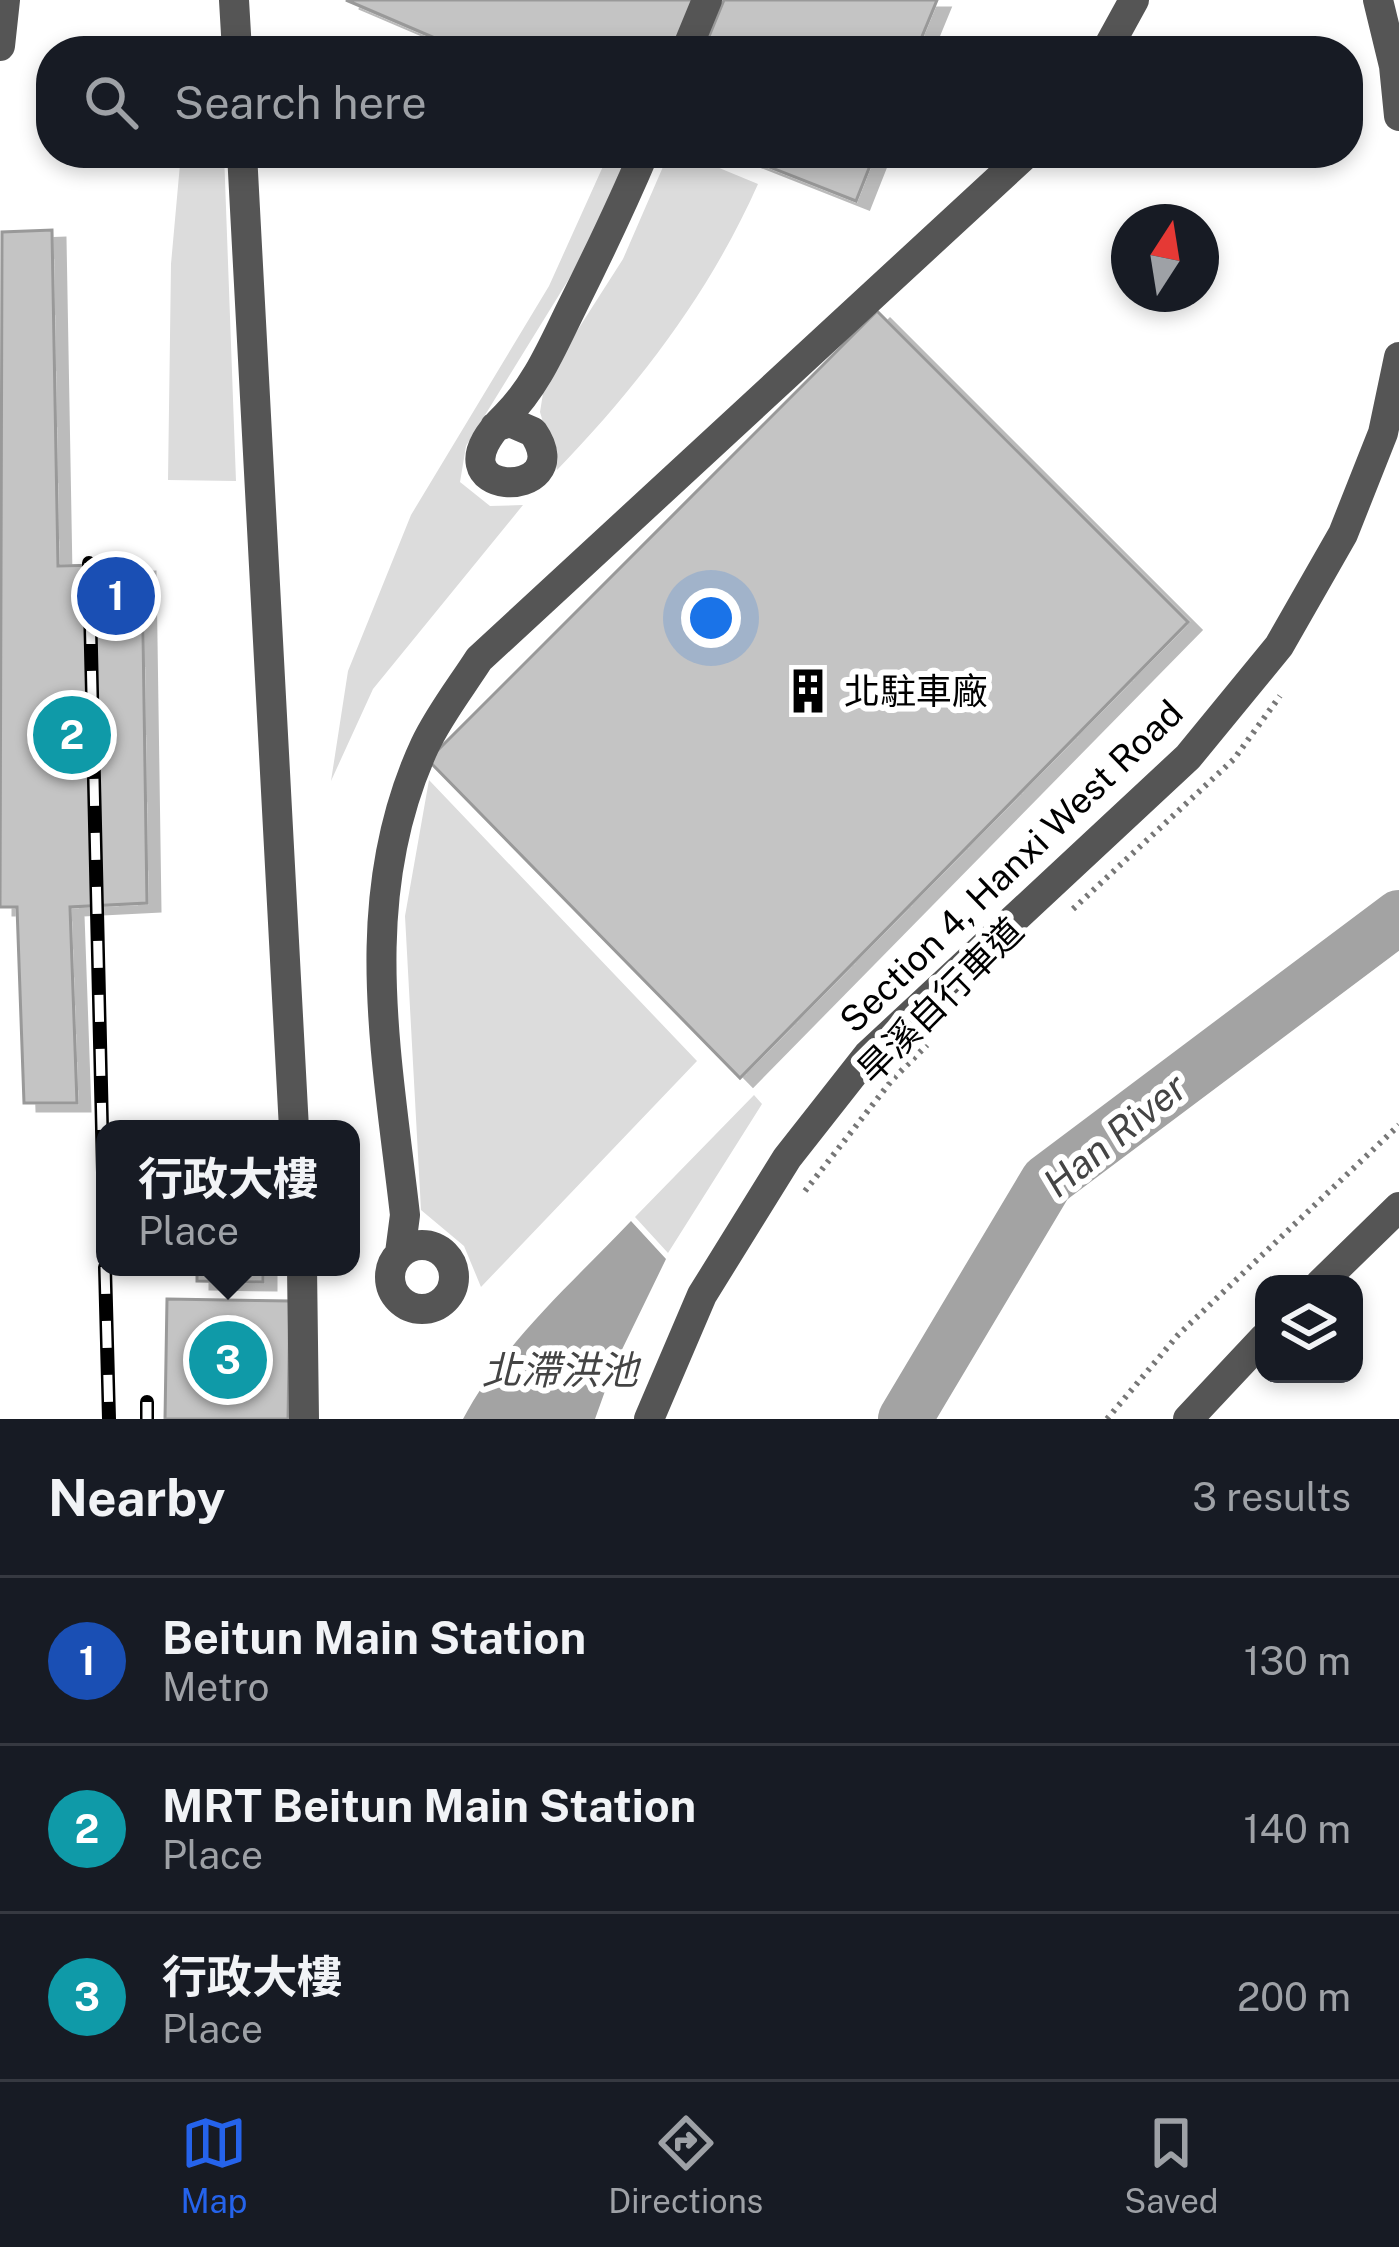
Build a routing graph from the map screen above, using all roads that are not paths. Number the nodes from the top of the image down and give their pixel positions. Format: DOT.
graph roads {
  1 [pos="5,0"];
  2 [pos="234,0"];
  3 [pos="707,0"];
  4 [pos="1134,0"];
  5 [pos="1378,0"];
  6 [pos="236,36"];
  7 [pos="692,36"];
  8 [pos="1114,36"];
  9 [pos="0,46"];
  10 [pos="1399,116"];
  11 [pos="243,168"];
  12 [pos="638,168"];
  13 [pos="1011,168"];
  14 [pos="1399,357"];
  15 [pos="529,394"];
  16 [pos="495,427"];
  17 [pos="533,432"];
  18 [pos="294,1120"];
  19 [pos="1399,1207"];
  20 [pos="405,1215"];
  21 [pos="431,1245"];
  22 [pos="400,1253"];
  23 [pos="1329,1275"];
  24 [pos="302,1276"];
  25 [pos="1255,1348"];
  26 [pos="304,1419"];
  27 [pos="649,1419"];
  28 [pos="1188,1419"];
  1 -- 9 [label="street"];
  2 -- 6 [label="street"];
  3 -- 7 [label="street"];
  4 -- 8 [label="street"];
  5 -- 10 [label="street"];
  11 -- 18 [label="street"];
  12 -- 15 [label="street"];
  13 -- 20 [label="street"];
  14 -- 27 [label="street, Section 4, Hanxi West Road"];
  15 -- 16 [label="street"];
  15 -- 17 [label="street"];
  16 -- 17 [label="street"];
  16 -- 17 [label="street"];
  19 -- 23 [label="street"];
  20 -- 21 [label="street"];
  20 -- 22 [label="street"];
  21 -- 22 [label="street"];
  21 -- 22 [label="street"];
  24 -- 26 [label="street"];
  25 -- 28 [label="street"];
}
